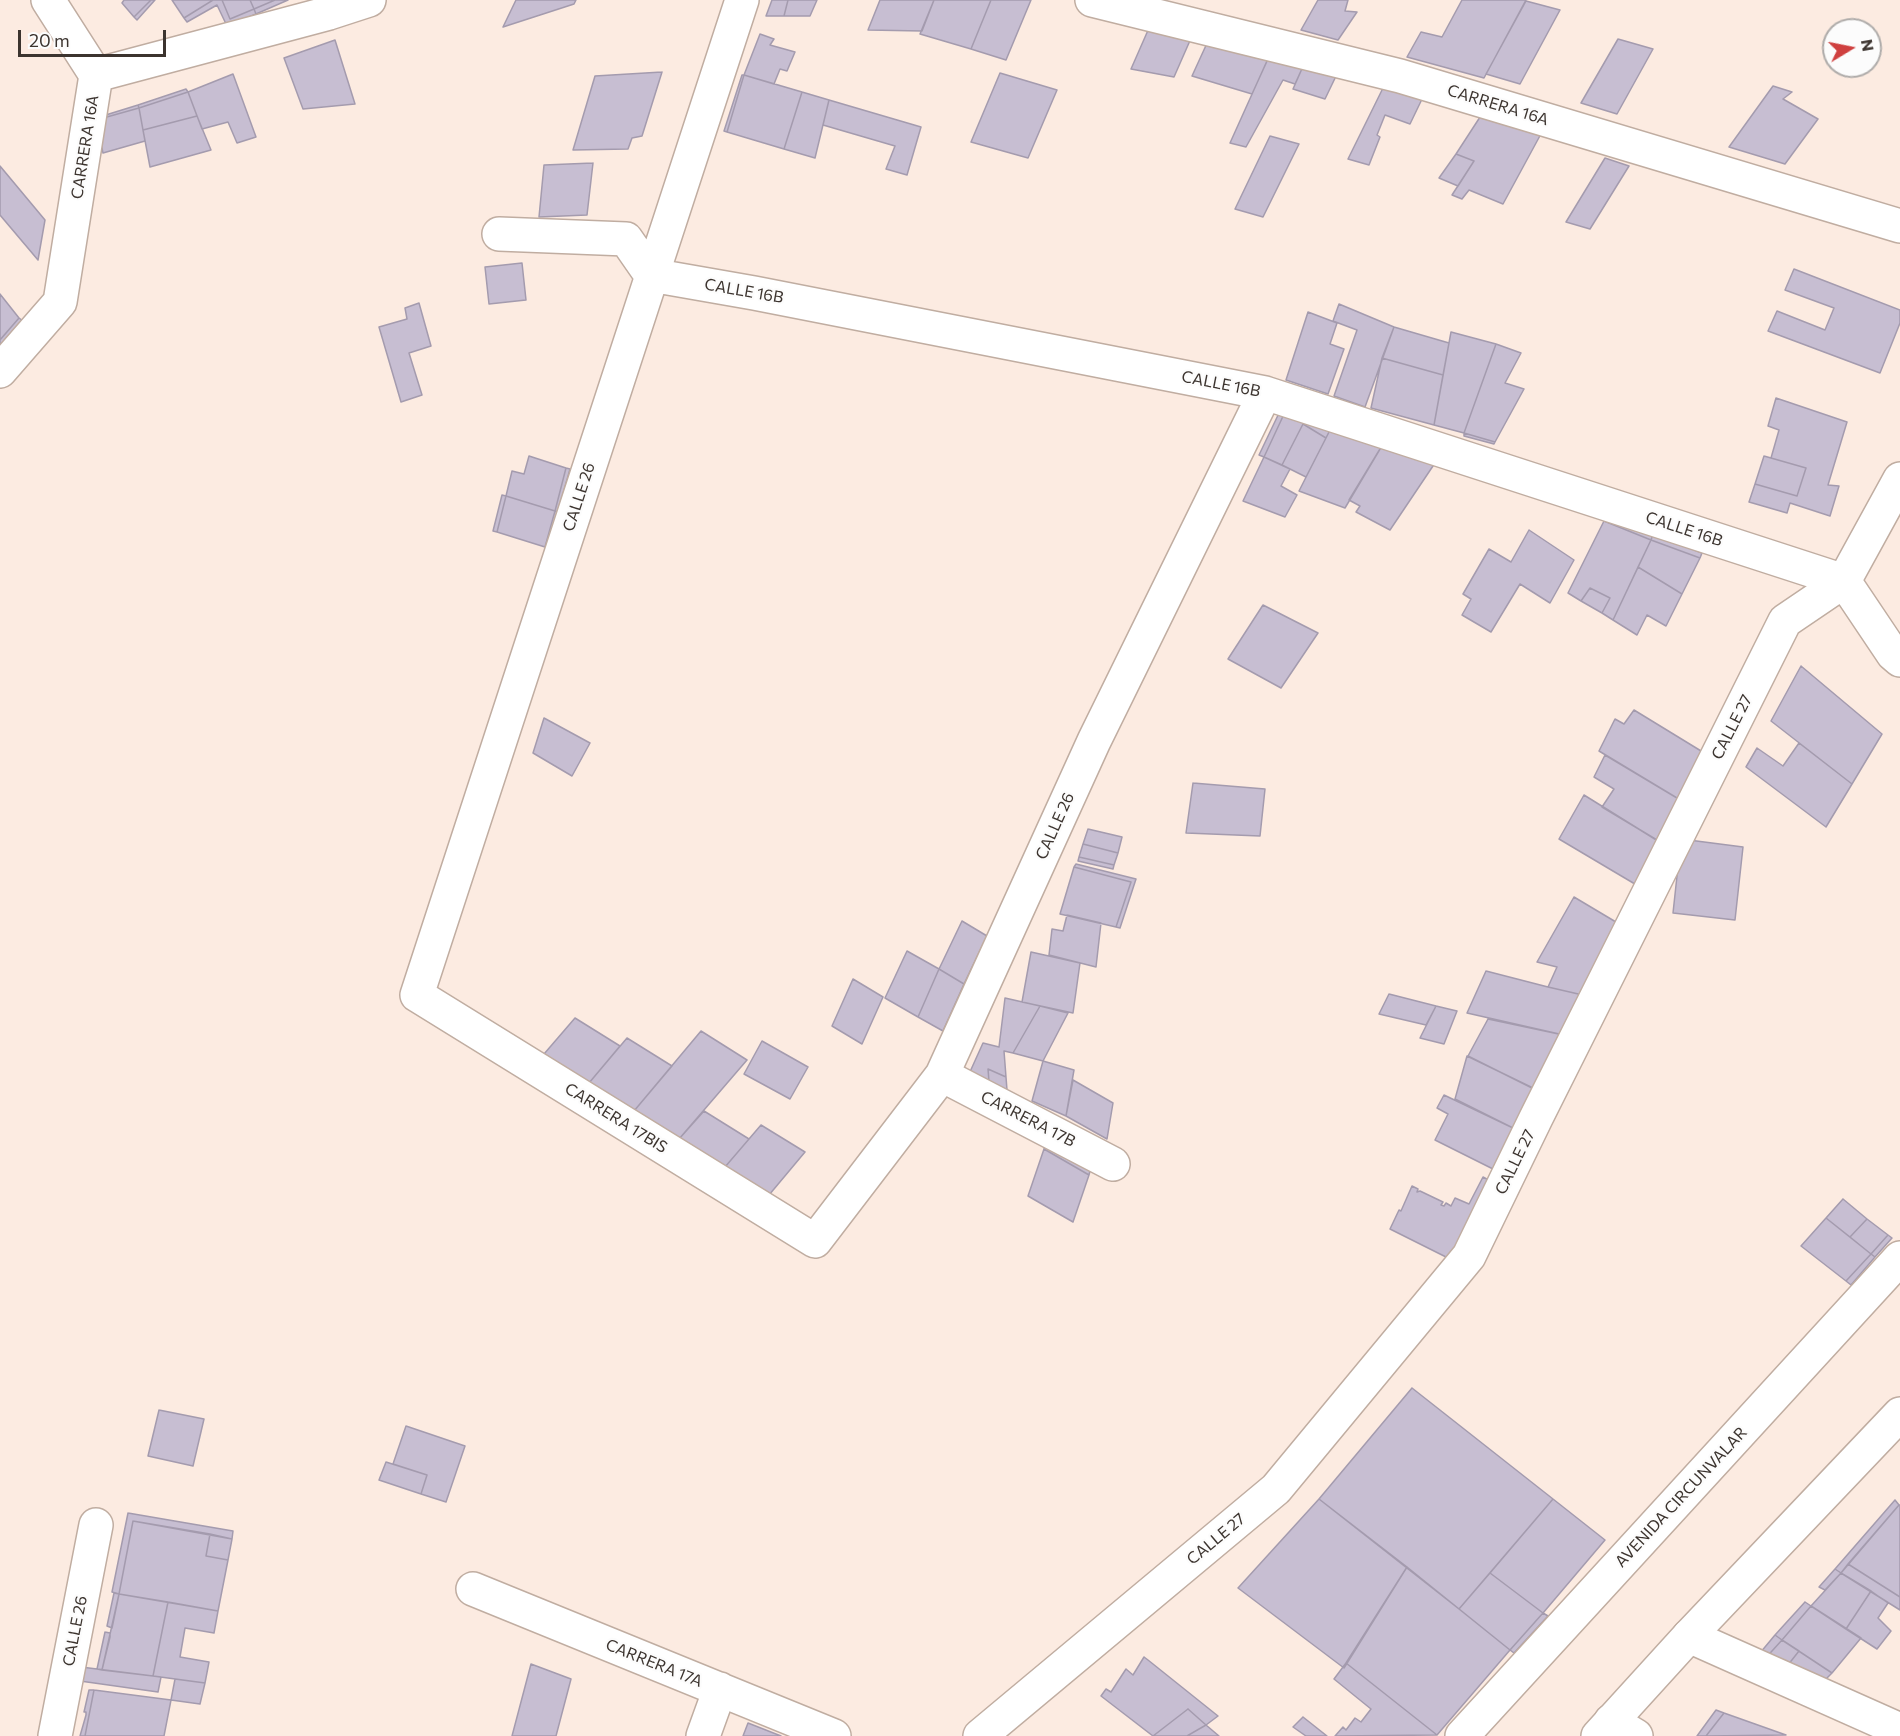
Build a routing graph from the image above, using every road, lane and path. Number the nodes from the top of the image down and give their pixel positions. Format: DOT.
graph roads {
  1 [pos="48,0"];
  2 [pos="369,0"];
  3 [pos="742,0"];
  4 [pos="1092,0"];
  5 [pos="96,75"];
  6 [pos="1900,226"];
  7 [pos="499,234"];
  8 [pos="651,275"];
  9 [pos="0,371"];
  10 [pos="1265,393"];
  11 [pos="1900,479"];
  12 [pos="1844,582"];
  13 [pos="1900,660"];
  14 [pos="417,995"];
  15 [pos="942,1075"];
  16 [pos="1113,1164"];
  17 [pos="815,1241"];
  18 [pos="1900,1258"];
  19 [pos="1900,1414"];
  20 [pos="96,1525"];
  21 [pos="473,1589"];
  22 [pos="1689,1636"];
  23 [pos="720,1689"];
  24 [pos="1900,1730"];
  25 [pos="1615,1731"];
  26 [pos="55,1736"];
  27 [pos="703,1736"];
  28 [pos="834,1736"];
  29 [pos="980,1736"];
  30 [pos="1462,1736"];
  1 -- 5 [label="street"];
  2 -- 5 [label="street, CARRERA 16A"];
  3 -- 8 [label="street, CALLE 26"];
  4 -- 6 [label="street, CARRERA 16A"];
  5 -- 9 [label="street, CARRERA 16A"];
  7 -- 8 [label="street"];
  8 -- 10 [label="street, CALLE 16B"];
  8 -- 14 [label="street, CALLE 26"];
  10 -- 12 [label="street, CALLE 16B"];
  10 -- 15 [label="street, CALLE 26"];
  11 -- 12 [label="street, CALLE 27"];
  12 -- 13 [label="street"];
  12 -- 29 [label="street, CALLE 27"];
  14 -- 17 [label="street, CARRERA 17BIS"];
  15 -- 16 [label="street, CARRERA 17B"];
  15 -- 17 [label="street, CALLE 26"];
  18 -- 30 [label="street, AVENIDA CIRCUNVALAR"];
  19 -- 22 [label="street"];
  20 -- 26 [label="street, CALLE 26"];
  21 -- 23 [label="street, CARRERA 17A"];
  22 -- 24 [label="street"];
  22 -- 25 [label="street"];
  23 -- 27 [label="street"];
  23 -- 28 [label="street, CARRERA 17A"];
}
